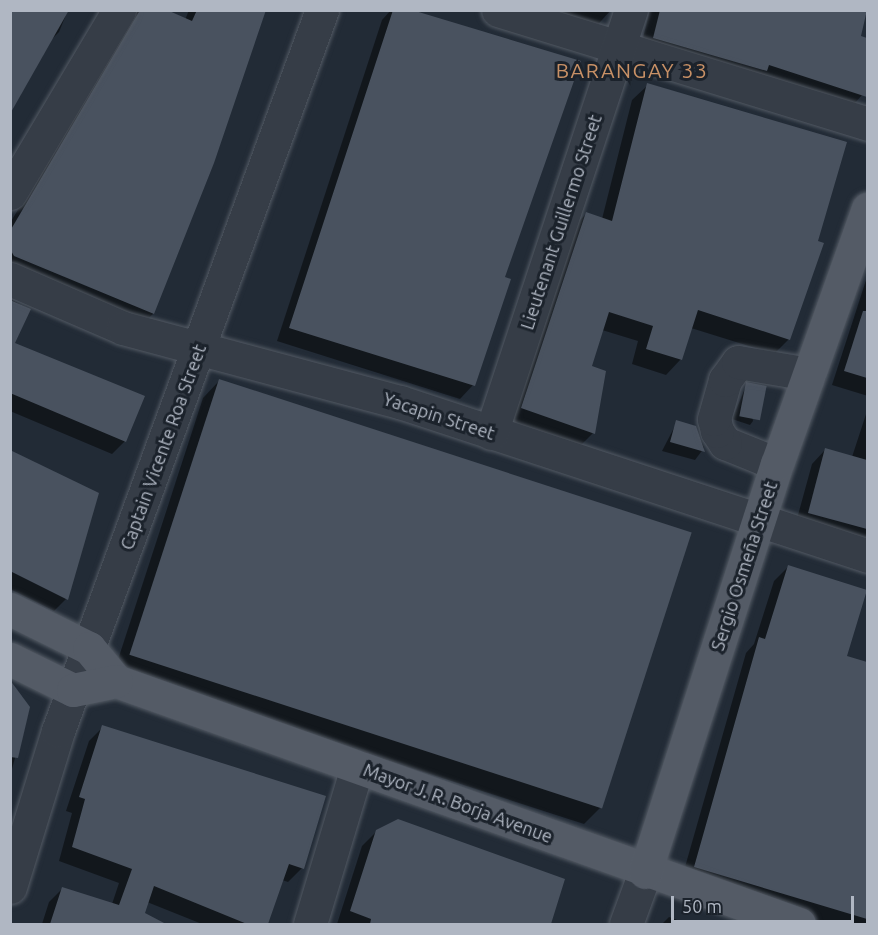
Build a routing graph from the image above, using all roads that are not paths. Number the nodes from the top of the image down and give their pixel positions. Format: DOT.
graph roads {
  1 [pos="119,10"];
  2 [pos="322,10"];
  3 [pos="498,10"];
  4 [pos="631,10"];
  5 [pos="618,46"];
  6 [pos="867,124"];
  7 [pos="10,193"];
  8 [pos="867,208"];
  9 [pos="10,279"];
  10 [pos="199,347"];
  11 [pos="809,374"];
  12 [pos="491,433"];
  13 [pos="777,464"];
  14 [pos="760,519"];
  15 [pos="867,556"];
  16 [pos="10,609"];
  17 [pos="89,648"];
  18 [pos="10,659"];
  19 [pos="116,681"];
  20 [pos="73,690"];
  21 [pos="357,767"];
  22 [pos="645,872"];
  23 [pos="10,887"];
  24 [pos="310,924"];
  25 [pos="626,924"];
  26 [pos="799,924"];
  1 -- 7 [label="street"];
  2 -- 10 [label="street, Captain Vicente Roa Street"];
  3 -- 5 [label="street"];
  4 -- 5 [label="street, Lieutenant Guillermo Street"];
  5 -- 6 [label="street"];
  5 -- 12 [label="street, Lieutenant Guillermo Street"];
  8 -- 11 [label="main road, Sergio Osmeña Street"];
  9 -- 10 [label="street, Yacapin Street"];
  10 -- 12 [label="street, Yacapin Street"];
  10 -- 17 [label="street, Captain Vicente Roa Street"];
  11 -- 13 [label="main road, Sergio Osmeña Street"];
  11 -- 13 [label="street"];
  12 -- 14 [label="street, Yacapin Street"];
  13 -- 14 [label="main road, Sergio Osmeña Street"];
  14 -- 15 [label="street, Yacapin Street"];
  14 -- 22 [label="main road, Sergio Osmeña Street"];
  16 -- 17 [label="main road"];
  17 -- 19 [label="main road"];
  17 -- 20 [label="street, Captain Vicente Roa Street"];
  18 -- 20 [label="main road"];
  19 -- 20 [label="main road"];
  19 -- 21 [label="main road, Mayor J. R. Borja Avenue"];
  20 -- 23 [label="street, Captain Vicente Roa Street"];
  21 -- 22 [label="main road, Mayor J. R. Borja Avenue"];
  21 -- 24 [label="street"];
  22 -- 25 [label="street, Sergio Osmeña Street"];
  22 -- 26 [label="main road, Mayor J. R. Borja Avenue"];
}
